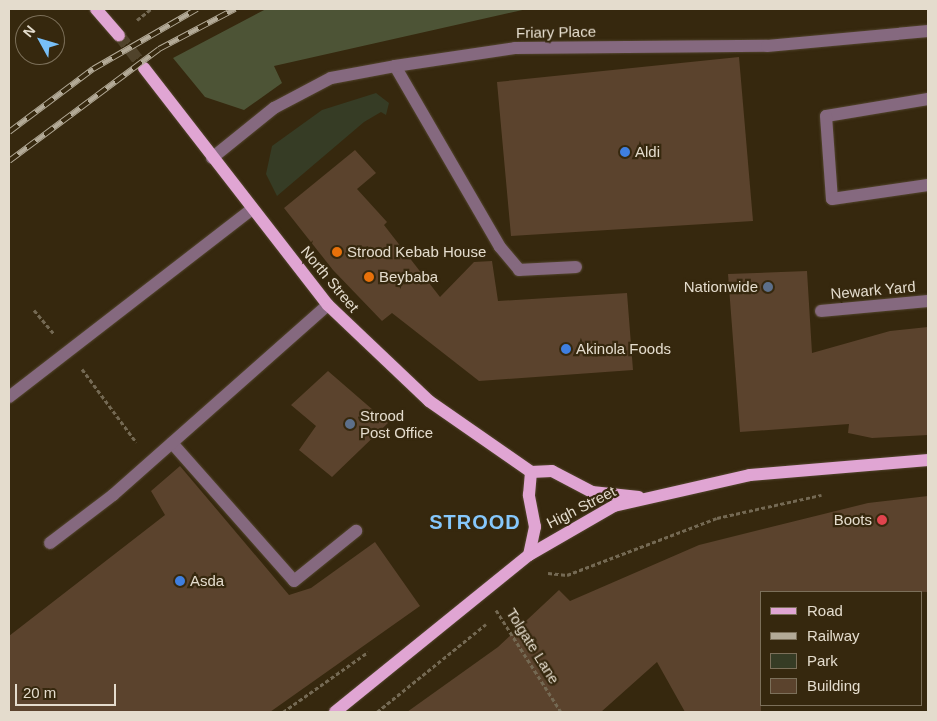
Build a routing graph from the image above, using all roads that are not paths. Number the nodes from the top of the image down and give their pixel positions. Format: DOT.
graph roads {
  1 [pos="96,9"];
  2 [pos="928,31"];
  3 [pos="119,34"];
  4 [pos="395,66"];
  5 [pos="144,68"];
  6 [pos="928,100"];
  7 [pos="212,158"];
  8 [pos="928,185"];
  9 [pos="252,209"];
  10 [pos="576,266"];
  11 [pos="928,301"];
  12 [pos="328,305"];
  13 [pos="821,311"];
  14 [pos="9,397"];
  15 [pos="172,443"];
  16 [pos="928,460"];
  17 [pos="531,472"];
  18 [pos="639,497"];
  19 [pos="356,531"];
  20 [pos="50,543"];
  21 [pos="528,555"];
  22 [pos="335,712"];
  1 -- 3 [label="main road"];
  2 -- 4 [label="street, Friary Place"];
  4 -- 7 [label="street, Friary Place"];
  4 -- 10 [label="street"];
  5 -- 7 [label="main road, North Street"];
  6 -- 8 [label="street"];
  7 -- 9 [label="main road, North Street"];
  9 -- 12 [label="main road, North Street"];
  9 -- 14 [label="street"];
  11 -- 13 [label="street, Newark Yard"];
  12 -- 15 [label="street"];
  12 -- 17 [label="main road, North Street"];
  15 -- 19 [label="street"];
  15 -- 20 [label="street"];
  16 -- 18 [label="main road, High Street"];
  17 -- 18 [label="main road"];
  17 -- 21 [label="main road"];
  18 -- 21 [label="main road, High Street"];
  21 -- 22 [label="main road, High Street"];
}
